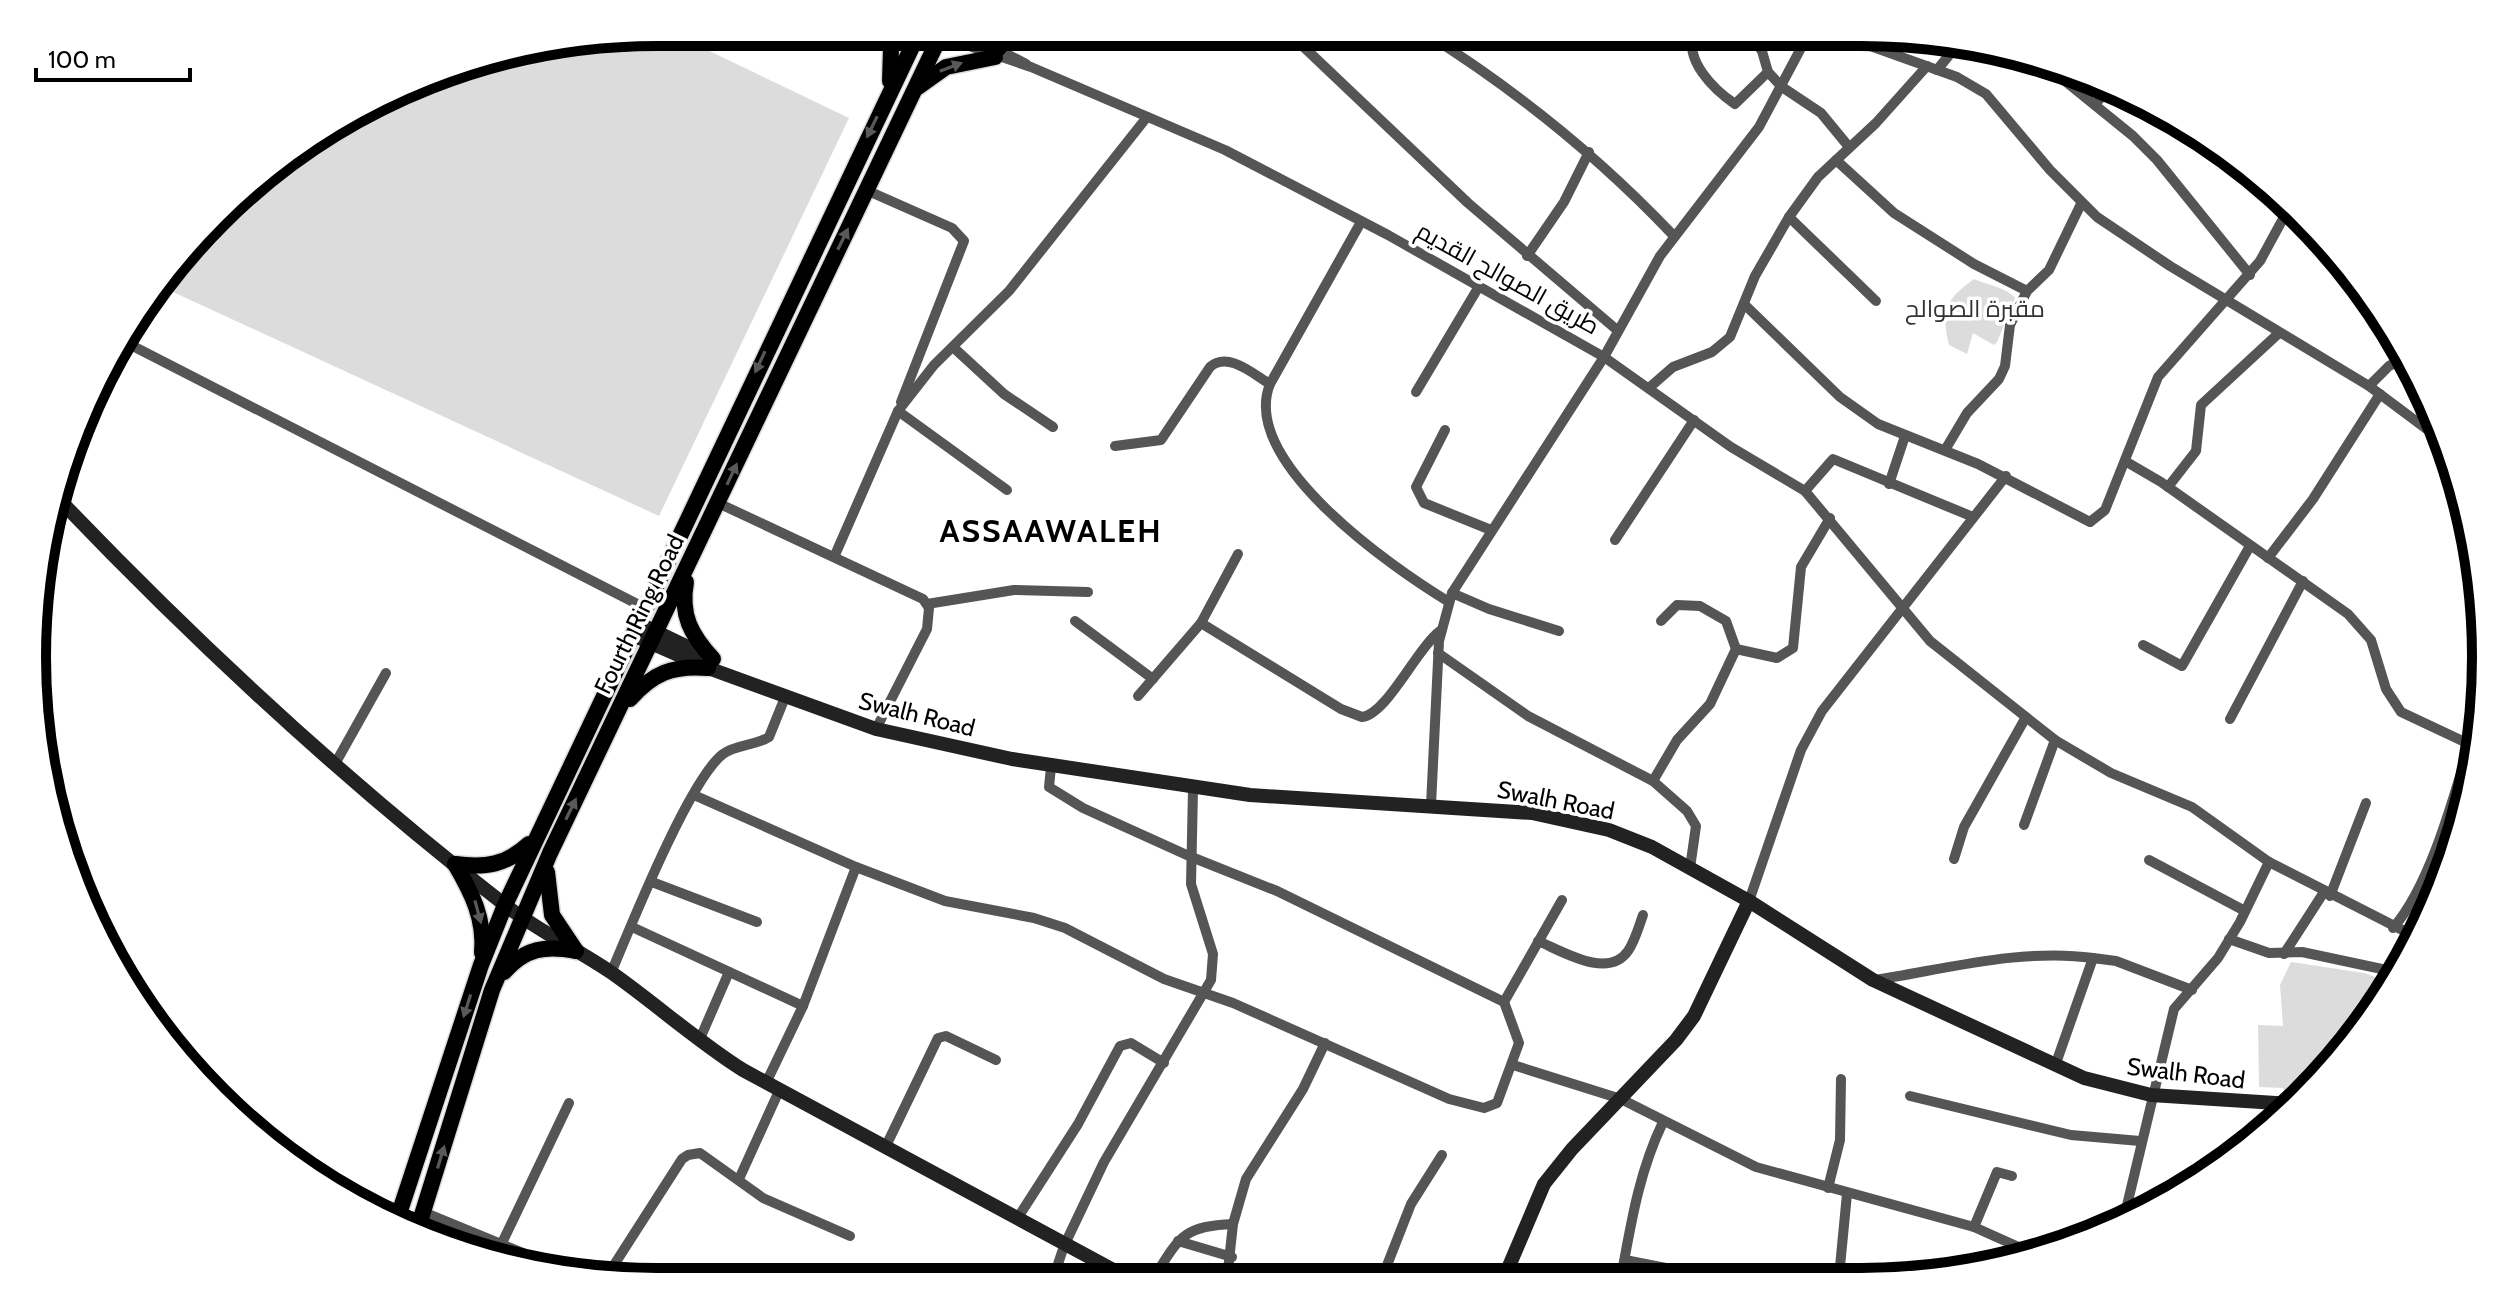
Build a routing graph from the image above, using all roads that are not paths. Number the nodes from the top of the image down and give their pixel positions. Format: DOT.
graph roads {
  1 [pos="890,46"];
  2 [pos="912,46"];
  3 [pos="932,46"];
  4 [pos="978,46"];
  5 [pos="987,46"];
  6 [pos="994,46"];
  7 [pos="1304,46"];
  8 [pos="1446,46"];
  9 [pos="1691,46"];
  10 [pos="1758,46"];
  11 [pos="1802,46"];
  12 [pos="1871,46"];
  13 [pos="997,52"];
  14 [pos="1949,52"];
  15 [pos="1932,68"];
  16 [pos="1768,72"];
  17 [pos="2066,82"];
  18 [pos="1782,87"];
  19 [pos="913,91"];
  20 [pos="888,94"];
  21 [pos="2102,96"];
  22 [pos="2095,105"];
  23 [pos="1147,117"];
  24 [pos="1849,147"];
  25 [pos="1589,152"];
  26 [pos="1836,160"];
  27 [pos="866,190"];
  28 [pos="2081,204"];
  29 [pos="1789,217"];
  30 [pos="2284,217"];
  31 [pos="1361,222"];
  32 [pos="1673,235"];
  33 [pos="1527,256"];
  34 [pos="2250,275"];
  35 [pos="1478,288"];
  36 [pos="2027,291"];
  37 [pos="2225,300"];
  38 [pos="1876,301"];
  39 [pos="1745,305"];
  40 [pos="1617,330"];
  41 [pos="2279,333"];
  42 [pos="131,346"];
  43 [pos="953,347"];
  44 [pos="1604,357"];
  45 [pos="2396,362"];
  46 [pos="1270,384"];
  47 [pos="2369,386"];
  48 [pos="1650,387"];
  49 [pos="1416,392"];
  50 [pos="2380,394"];
  51 [pos="898,411"];
  52 [pos="1694,420"];
  53 [pos="1053,427"];
  54 [pos="1445,430"];
  55 [pos="2428,430"];
  56 [pos="1905,436"];
  57 [pos="1115,446"];
  58 [pos="1945,450"];
  59 [pos="2125,461"];
  60 [pos="2006,476"];
  61 [pos="1889,484"];
  62 [pos="2168,487"];
  63 [pos="1007,490"];
  64 [pos="1805,491"];
  65 [pos="718,503"];
  66 [pos="66,506"];
  67 [pos="1973,517"];
  68 [pos="1830,518"];
  69 [pos="1491,530"];
  70 [pos="1615,540"];
  71 [pos="2250,546"];
  72 [pos="1238,554"];
  73 [pos="835,555"];
  74 [pos="2268,558"];
  75 [pos="689,567"];
  76 [pos="2303,581"];
  77 [pos="1088,592"];
  78 [pos="1450,597"];
  79 [pos="927,604"];
  80 [pos="1902,610"];
  81 [pos="1075,621"];
  82 [pos="1661,621"];
  83 [pos="639,622"];
  84 [pos="1201,623"];
  85 [pos="1440,631"];
  86 [pos="1559,631"];
  87 [pos="654,637"];
  88 [pos="2143,645"];
  89 [pos="1736,649"];
  90 [pos="1438,653"];
  91 [pos="711,663"];
  92 [pos="386,673"];
  93 [pos="1153,679"];
  94 [pos="786,695"];
  95 [pos="1138,696"];
  96 [pos="2026,717"];
  97 [pos="2230,719"];
  98 [pos="611,727"];
  99 [pos="876,729"];
  100 [pos="2055,740"];
  101 [pos="2466,743"];
  102 [pos="335,764"];
  103 [pos="1051,767"];
  104 [pos="2462,767"];
  105 [pos="1653,781"];
  106 [pos="1193,789"];
  107 [pos="694,795"];
  108 [pos="2366,803"];
  109 [pos="1431,805"];
  110 [pos="2024,825"];
  111 [pos="536,837"];
  112 [pos="550,853"];
  113 [pos="1189,856"];
  114 [pos="1954,859"];
  115 [pos="2149,860"];
  116 [pos="2269,862"];
  117 [pos="455,864"];
  118 [pos="856,867"];
  119 [pos="1690,868"];
  120 [pos="652,882"];
  121 [pos="2327,894"];
  122 [pos="1562,900"];
  123 [pos="1749,901"];
  124 [pos="505,905"];
  125 [pos="2245,911"];
  126 [pos="1643,915"];
  127 [pos="523,918"];
  128 [pos="757,922"];
  129 [pos="632,927"];
  130 [pos="2393,928"];
  131 [pos="2406,933"];
  132 [pos="2229,939"];
  133 [pos="1538,941"];
  134 [pos="576,951"];
  135 [pos="2284,954"];
  136 [pos="2093,958"];
  137 [pos="481,965"];
  138 [pos="2385,970"];
  139 [pos="729,972"];
  140 [pos="611,973"];
  141 [pos="1873,980"];
  142 [pos="492,990"];
  143 [pos="2192,990"];
  144 [pos="1206,993"];
  145 [pos="1504,1002"];
  146 [pos="803,1006"];
  147 [pos="699,1041"];
  148 [pos="1325,1043"];
  149 [pos="996,1060"];
  150 [pos="1164,1063"];
  151 [pos="1513,1065"];
  152 [pos="2055,1066"];
  153 [pos="1841,1079"];
  154 [pos="773,1087"];
  155 [pos="2151,1095"];
  156 [pos="1910,1096"];
  157 [pos="1621,1099"];
  158 [pos="569,1103"];
  159 [pos="2278,1103"];
  160 [pos="1663,1122"];
  161 [pos="2140,1141"];
  162 [pos="885,1148"];
  163 [pos="1442,1155"];
  164 [pos="2012,1176"];
  165 [pos="739,1179"];
  166 [pos="1828,1188"];
  167 [pos="1847,1194"];
  168 [pos="2126,1207"];
  169 [pos="400,1211"];
  170 [pos="423,1212"];
  171 [pos="1017,1219"];
  172 [pos="421,1220"];
  173 [pos="1233,1224"];
  174 [pos="1974,1227"];
  175 [pos="850,1236"];
  176 [pos="1178,1241"];
  177 [pos="502,1243"];
  178 [pos="1064,1246"];
  179 [pos="2019,1247"];
  180 [pos="526,1253"];
  181 [pos="1232,1257"];
  182 [pos="1625,1260"];
  183 [pos="613,1267"];
  184 [pos="1057,1268"];
  185 [pos="1108,1268"];
  186 [pos="1160,1268"];
  187 [pos="1230,1268"];
  188 [pos="1386,1268"];
  189 [pos="1508,1268"];
  190 [pos="1623,1268"];
  191 [pos="1666,1268"];
  192 [pos="1840,1268"];
  1 -- 20 [label="main road"];
  2 -- 20 [label="main road, Fourth Ring Road"];
  3 -- 19 [label="main road, Fourth Ring Road"];
  4 -- 13 [label="street, طريق الصوالح القديم"];
  5 -- 13 [label="street, طريق الصوالح القديم"];
  6 -- 13 [label="main road"];
  7 -- 33 [label="street"];
  8 -- 25 [label="street"];
  9 -- 16 [label="street"];
  10 -- 16 [label="street"];
  11 -- 18 [label="street"];
  12 -- 15 [label="street"];
  19 -- 13 [label="main road, one-way"];
  13 -- 23 [label="street, طريق الصوالح القديم"];
  14 -- 15 [label="street"];
  15 -- 24 [label="street"];
  15 -- 28 [label="street"];
  16 -- 18 [label="street"];
  17 -- 22 [label="street"];
  18 -- 24 [label="street"];
  18 -- 32 [label="street"];
  19 -- 27 [label="main road, Fourth Ring Road"];
  20 -- 83 [label="main road, Fourth Ring Road, one-way"];
  21 -- 22 [label="street"];
  22 -- 34 [label="street"];
  23 -- 31 [label="street, طريق الصوالح القديم"];
  23 -- 43 [label="street"];
  24 -- 26 [label="street"];
  25 -- 32 [label="street"];
  25 -- 33 [label="street"];
  26 -- 29 [label="street"];
  26 -- 36 [label="street"];
  27 -- 51 [label="street"];
  65 -- 27 [label="main road, Fourth Ring Road, one-way"];
  28 -- 36 [label="street"];
  28 -- 37 [label="street"];
  29 -- 38 [label="street"];
  29 -- 39 [label="street"];
  30 -- 34 [label="street"];
  31 -- 35 [label="street, طريق الصوالح القديم"];
  31 -- 46 [label="street"];
  32 -- 40 [label="street"];
  33 -- 40 [label="street"];
  34 -- 37 [label="street"];
  35 -- 44 [label="street, طريق الصوالح القديم"];
  35 -- 49 [label="street"];
  36 -- 58 [label="street"];
  37 -- 41 [label="street"];
  37 -- 59 [label="street"];
  39 -- 48 [label="street"];
  39 -- 56 [label="street"];
  40 -- 44 [label="street"];
  41 -- 47 [label="street"];
  41 -- 62 [label="street"];
  42 -- 83 [label="street"];
  43 -- 51 [label="street"];
  43 -- 53 [label="street"];
  44 -- 48 [label="street"];
  44 -- 69 [label="street, طريق الصوالح القديم"];
  45 -- 47 [label="street"];
  46 -- 57 [label="street"];
  46 -- 78 [label="street"];
  47 -- 50 [label="street"];
  48 -- 52 [label="street"];
  50 -- 55 [label="street"];
  50 -- 74 [label="street"];
  51 -- 63 [label="street"];
  51 -- 73 [label="street"];
  52 -- 64 [label="street"];
  52 -- 70 [label="street"];
  54 -- 69 [label="street"];
  56 -- 58 [label="street"];
  56 -- 61 [label="street"];
  58 -- 60 [label="street"];
  59 -- 60 [label="street"];
  59 -- 62 [label="street"];
  60 -- 67 [label="street"];
  61 -- 64 [label="street"];
  61 -- 67 [label="street"];
  62 -- 71 [label="street"];
  64 -- 68 [label="street"];
  65 -- 73 [label="street"];
  65 -- 75 [label="main road, Fourth Ring Road"];
  66 -- 102 [label="street"];
  67 -- 80 [label="street"];
  68 -- 80 [label="street"];
  68 -- 89 [label="street"];
  69 -- 78 [label="street, طريق الصوالح القديم"];
  71 -- 74 [label="street"];
  71 -- 88 [label="street"];
  72 -- 84 [label="street"];
  73 -- 79 [label="street"];
  74 -- 76 [label="street"];
  75 -- 87 [label="main road, Fourth Ring Road"];
  75 -- 91 [label="main road"];
  76 -- 97 [label="street"];
  76 -- 101 [label="street"];
  77 -- 79 [label="street"];
  78 -- 85 [label="street, طريق الصوالح القديم"];
  78 -- 86 [label="street"];
  79 -- 99 [label="street"];
  80 -- 96 [label="street"];
  80 -- 123 [label="street"];
  81 -- 93 [label="street"];
  82 -- 89 [label="street"];
  83 -- 87 [label="street, Swalh Road"];
  83 -- 111 [label="main road, Fourth Ring Road"];
  84 -- 85 [label="street"];
  84 -- 93 [label="street"];
  85 -- 90 [label="street, طريق الصوالح القديم"];
  87 -- 91 [label="street, Swalh Road"];
  87 -- 98 [label="main road, Fourth Ring Road"];
  89 -- 105 [label="street"];
  90 -- 105 [label="street"];
  90 -- 109 [label="street, طريق الصوالح القديم"];
  91 -- 94 [label="street, Swalh Road"];
  91 -- 98 [label="main road"];
  92 -- 102 [label="street"];
  93 -- 95 [label="street"];
  94 -- 99 [label="street, Swalh Road"];
  94 -- 107 [label="street"];
  96 -- 100 [label="street"];
  96 -- 114 [label="street"];
  112 -- 98 [label="main road, Fourth Ring Road, one-way"];
  99 -- 103 [label="street, Swalh Road"];
  100 -- 110 [label="street"];
  100 -- 116 [label="street"];
  102 -- 117 [label="street"];
  103 -- 106 [label="street, Swalh Road"];
  103 -- 113 [label="street"];
  104 -- 130 [label="street"];
  105 -- 119 [label="street"];
  106 -- 109 [label="street, Swalh Road"];
  106 -- 113 [label="street"];
  107 -- 118 [label="street"];
  107 -- 120 [label="street"];
  108 -- 121 [label="street"];
  109 -- 119 [label="street, Swalh Road"];
  111 -- 117 [label="main road"];
  111 -- 124 [label="main road, Fourth Ring Road"];
  112 -- 127 [label="main road, Fourth Ring Road"];
  112 -- 134 [label="main road"];
  113 -- 144 [label="street"];
  113 -- 145 [label="street"];
  115 -- 125 [label="street"];
  116 -- 121 [label="street"];
  116 -- 125 [label="street"];
  117 -- 124 [label="street"];
  117 -- 137 [label="main road, one-way"];
  118 -- 144 [label="street"];
  118 -- 146 [label="street"];
  119 -- 123 [label="street, Swalh Road"];
  120 -- 128 [label="street"];
  120 -- 129 [label="street"];
  121 -- 130 [label="street"];
  121 -- 135 [label="street"];
  122 -- 133 [label="street"];
  123 -- 141 [label="street, Swalh Road"];
  123 -- 157 [label="street"];
  124 -- 127 [label="street"];
  124 -- 137 [label="main road, Fourth Ring Road"];
  125 -- 132 [label="street"];
  126 -- 133 [label="street"];
  127 -- 134 [label="street"];
  127 -- 142 [label="main road, Fourth Ring Road"];
  129 -- 139 [label="street"];
  129 -- 140 [label="street"];
  130 -- 131 [label="street"];
  132 -- 135 [label="street"];
  132 -- 143 [label="street"];
  133 -- 145 [label="street"];
  134 -- 140 [label="street"];
  134 -- 142 [label="main road"];
  135 -- 138 [label="street"];
  136 -- 141 [label="street"];
  136 -- 143 [label="street"];
  136 -- 152 [label="street"];
  137 -- 169 [label="main road, Fourth Ring Road, one-way"];
  139 -- 146 [label="street"];
  139 -- 147 [label="street"];
  140 -- 147 [label="street"];
  141 -- 152 [label="street, Swalh Road"];
  170 -- 142 [label="main road, Fourth Ring Road, one-way"];
  143 -- 155 [label="street"];
  144 -- 148 [label="street"];
  144 -- 150 [label="street"];
  145 -- 151 [label="street"];
  146 -- 154 [label="street"];
  147 -- 154 [label="street"];
  148 -- 151 [label="street"];
  148 -- 173 [label="street"];
  149 -- 162 [label="street"];
  150 -- 171 [label="street"];
  150 -- 178 [label="street"];
  151 -- 157 [label="street"];
  152 -- 155 [label="street, Swalh Road"];
  153 -- 166 [label="street"];
  154 -- 162 [label="street"];
  154 -- 165 [label="street"];
  155 -- 159 [label="street, Swalh Road"];
  155 -- 161 [label="street"];
  156 -- 161 [label="street"];
  157 -- 160 [label="street"];
  157 -- 189 [label="street"];
  158 -- 177 [label="street"];
  160 -- 166 [label="street"];
  160 -- 182 [label="street"];
  161 -- 168 [label="street"];
  162 -- 171 [label="street"];
  163 -- 188 [label="street"];
  164 -- 174 [label="street"];
  165 -- 175 [label="street"];
  165 -- 183 [label="street"];
  166 -- 167 [label="street"];
  167 -- 174 [label="street"];
  167 -- 192 [label="street"];
  170 -- 172 [label="main road, Fourth Ring Road"];
  170 -- 177 [label="street"];
  171 -- 178 [label="street"];
  173 -- 176 [label="street"];
  173 -- 181 [label="street"];
  174 -- 179 [label="street"];
  176 -- 181 [label="street"];
  176 -- 186 [label="street"];
  177 -- 180 [label="street"];
  178 -- 184 [label="street"];
  178 -- 185 [label="street"];
  181 -- 187 [label="street"];
  182 -- 190 [label="street"];
  182 -- 191 [label="street"];
}
